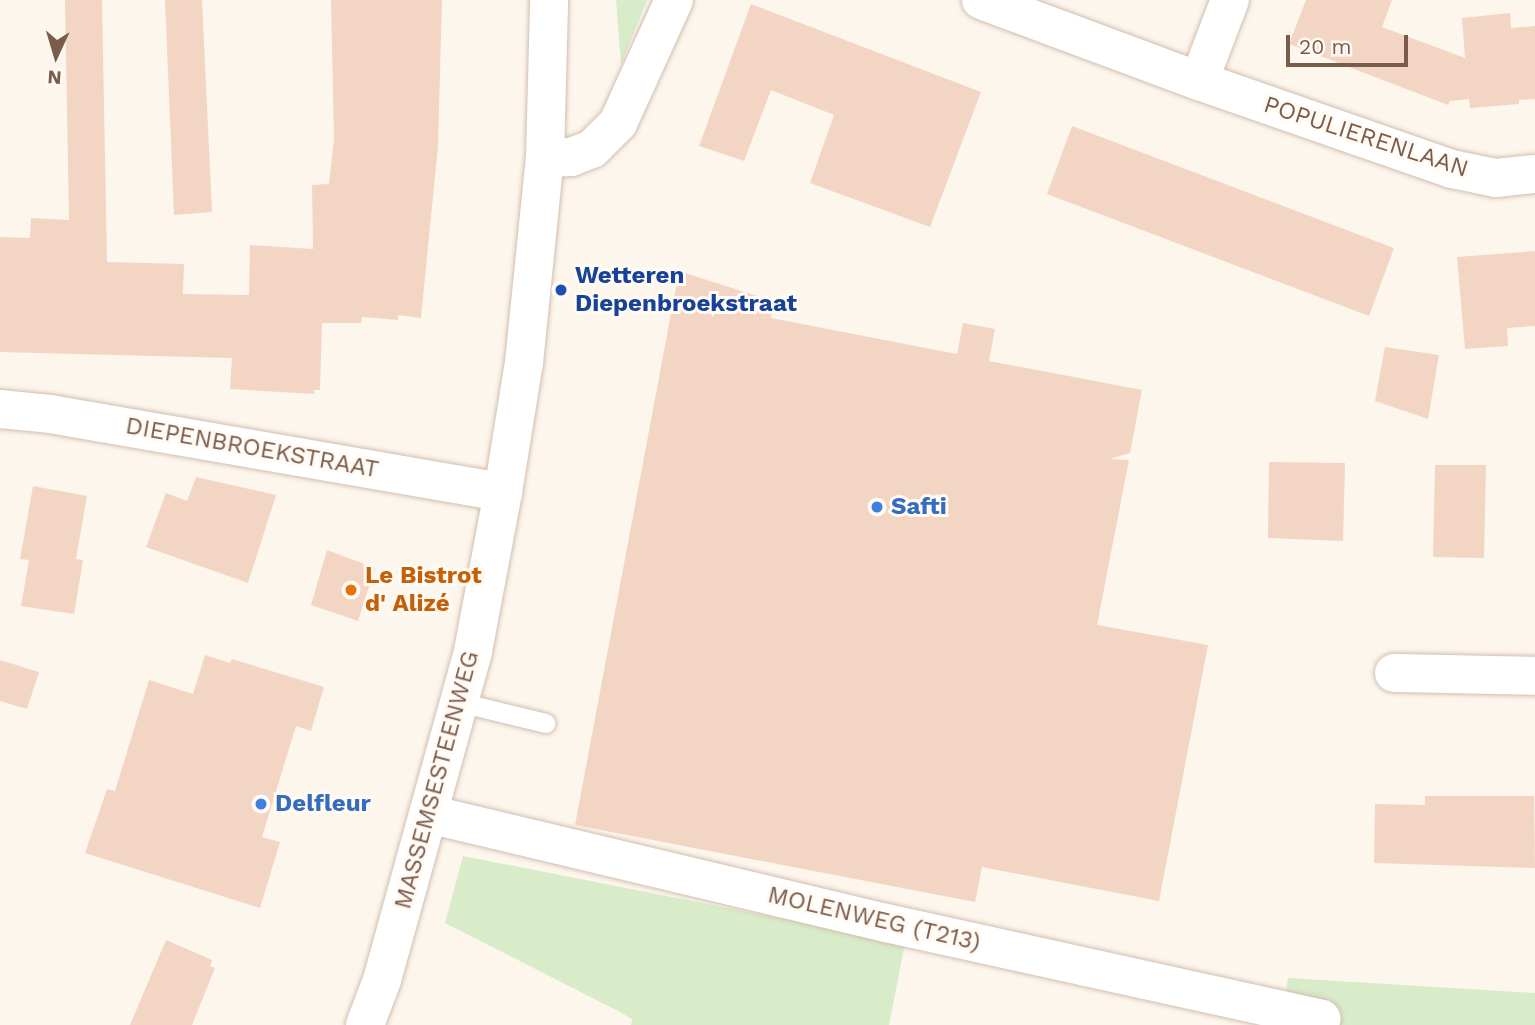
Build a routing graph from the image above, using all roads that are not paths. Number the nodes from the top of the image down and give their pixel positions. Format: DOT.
graph roads {
  1 [pos="549,0"];
  2 [pos="674,0"];
  3 [pos="982,0"];
  4 [pos="1230,0"];
  5 [pos="1199,81"];
  6 [pos="545,158"];
  7 [pos="1535,174"];
  8 [pos="0,408"];
  9 [pos="503,492"];
  10 [pos="1394,673"];
  11 [pos="1535,676"];
  12 [pos="459,702"];
  13 [pos="545,723"];
  14 [pos="428,814"];
  15 [pos="1322,1019"];
  16 [pos="365,1025"];
  1 -- 6 [label="street, MASSEMSESTEENWEG"];
  2 -- 6 [label="street"];
  3 -- 5 [label="street, POPULIERENLAAN"];
  4 -- 5 [label="street"];
  5 -- 7 [label="street, POPULIERENLAAN"];
  6 -- 9 [label="street, MASSEMSESTEENWEG"];
  8 -- 9 [label="street, DIEPENBROEKSTRAAT"];
  9 -- 12 [label="street, MASSEMSESTEENWEG"];
  10 -- 11 [label="street"];
  12 -- 13 [label="lane"];
  12 -- 14 [label="street, MASSEMSESTEENWEG"];
  14 -- 15 [label="street, MOLENWEG (T213)"];
  14 -- 16 [label="street, MASSEMSESTEENWEG"];
}
